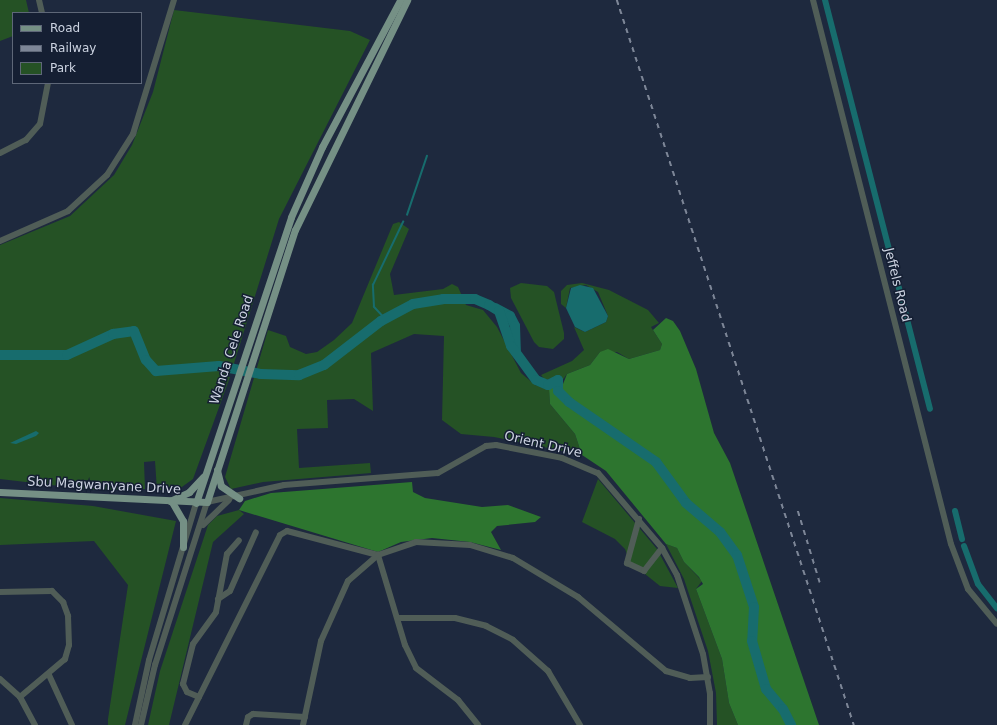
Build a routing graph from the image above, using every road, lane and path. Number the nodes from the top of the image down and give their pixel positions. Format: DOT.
graph roads {
  1 [pos="39,0"];
  2 [pos="174,0"];
  3 [pos="400,0"];
  4 [pos="407,0"];
  5 [pos="813,0"];
  6 [pos="42,12"];
  7 [pos="48,84"];
  8 [pos="0,153"];
  9 [pos="0,241"];
  10 [pos="217,468"];
  11 [pos="206,472"];
  12 [pos="0,492"];
  13 [pos="239,498"];
  14 [pos="229,500"];
  15 [pos="170,502"];
  16 [pos="207,502"];
  17 [pos="196,503"];
  18 [pos="638,519"];
  19 [pos="198,532"];
  20 [pos="256,532"];
  21 [pos="239,540"];
  22 [pos="184,547"];
  23 [pos="662,548"];
  24 [pos="378,555"];
  25 [pos="0,592"];
  26 [pos="218,599"];
  27 [pos="398,618"];
  28 [pos="997,624"];
  29 [pos="49,675"];
  30 [pos="708,677"];
  31 [pos="0,679"];
  32 [pos="20,697"];
  33 [pos="199,697"];
  34 [pos="251,710"];
  35 [pos="305,715"];
  36 [pos="35,725"];
  37 [pos="72,725"];
  38 [pos="135,725"];
  39 [pos="142,725"];
  40 [pos="185,725"];
  41 [pos="246,725"];
  42 [pos="304,725"];
  43 [pos="478,725"];
  44 [pos="580,725"];
  45 [pos="710,725"];
  1 -- 6 [label="street"];
  2 -- 9 [label="street"];
  3 -- 11 [label="main road, Wanda Cele Road"];
  4 -- 10 [label="main road, Wanda Cele Road"];
  5 -- 28 [label="street, Jeffels Road"];
  7 -- 8 [label="street"];
  10 -- 13 [label="main road"];
  10 -- 16 [label="main road, Wanda Cele Road"];
  11 -- 15 [label="main road"];
  11 -- 17 [label="main road, Wanda Cele Road"];
  12 -- 15 [label="main road, Sbu Magwanyane Drive"];
  13 -- 14 [label="street, Orient Drive"];
  13 -- 18 [label="street, Orient Drive"];
  14 -- 16 [label="street, Orient Drive"];
  14 -- 19 [label="street"];
  15 -- 17 [label="main road, Sbu Magwanyane Drive"];
  15 -- 22 [label="main road"];
  16 -- 17 [label="main road, Sbu Magwanyane Drive"];
  16 -- 19 [label="street, Wanda Cele Road"];
  17 -- 22 [label="street, Wanda Cele Road"];
  18 -- 23 [label="street, Orient Drive"];
  18 -- 23 [label="street"];
  19 -- 39 [label="street, Wanda Cele Road"];
  20 -- 26 [label="street"];
  21 -- 26 [label="street"];
  22 -- 38 [label="street, Wanda Cele Road"];
  23 -- 30 [label="street, Orient Drive"];
  24 -- 27 [label="street"];
  24 -- 30 [label="street"];
  24 -- 33 [label="street"];
  24 -- 35 [label="street"];
  25 -- 29 [label="street"];
  26 -- 33 [label="street"];
  27 -- 43 [label="street"];
  27 -- 44 [label="street"];
  29 -- 32 [label="street"];
  29 -- 37 [label="street"];
  30 -- 45 [label="street, Orient Drive"];
  31 -- 32 [label="street"];
  32 -- 36 [label="street"];
  33 -- 40 [label="street"];
  34 -- 35 [label="street"];
  35 -- 41 [label="street"];
  35 -- 42 [label="street"];
}
